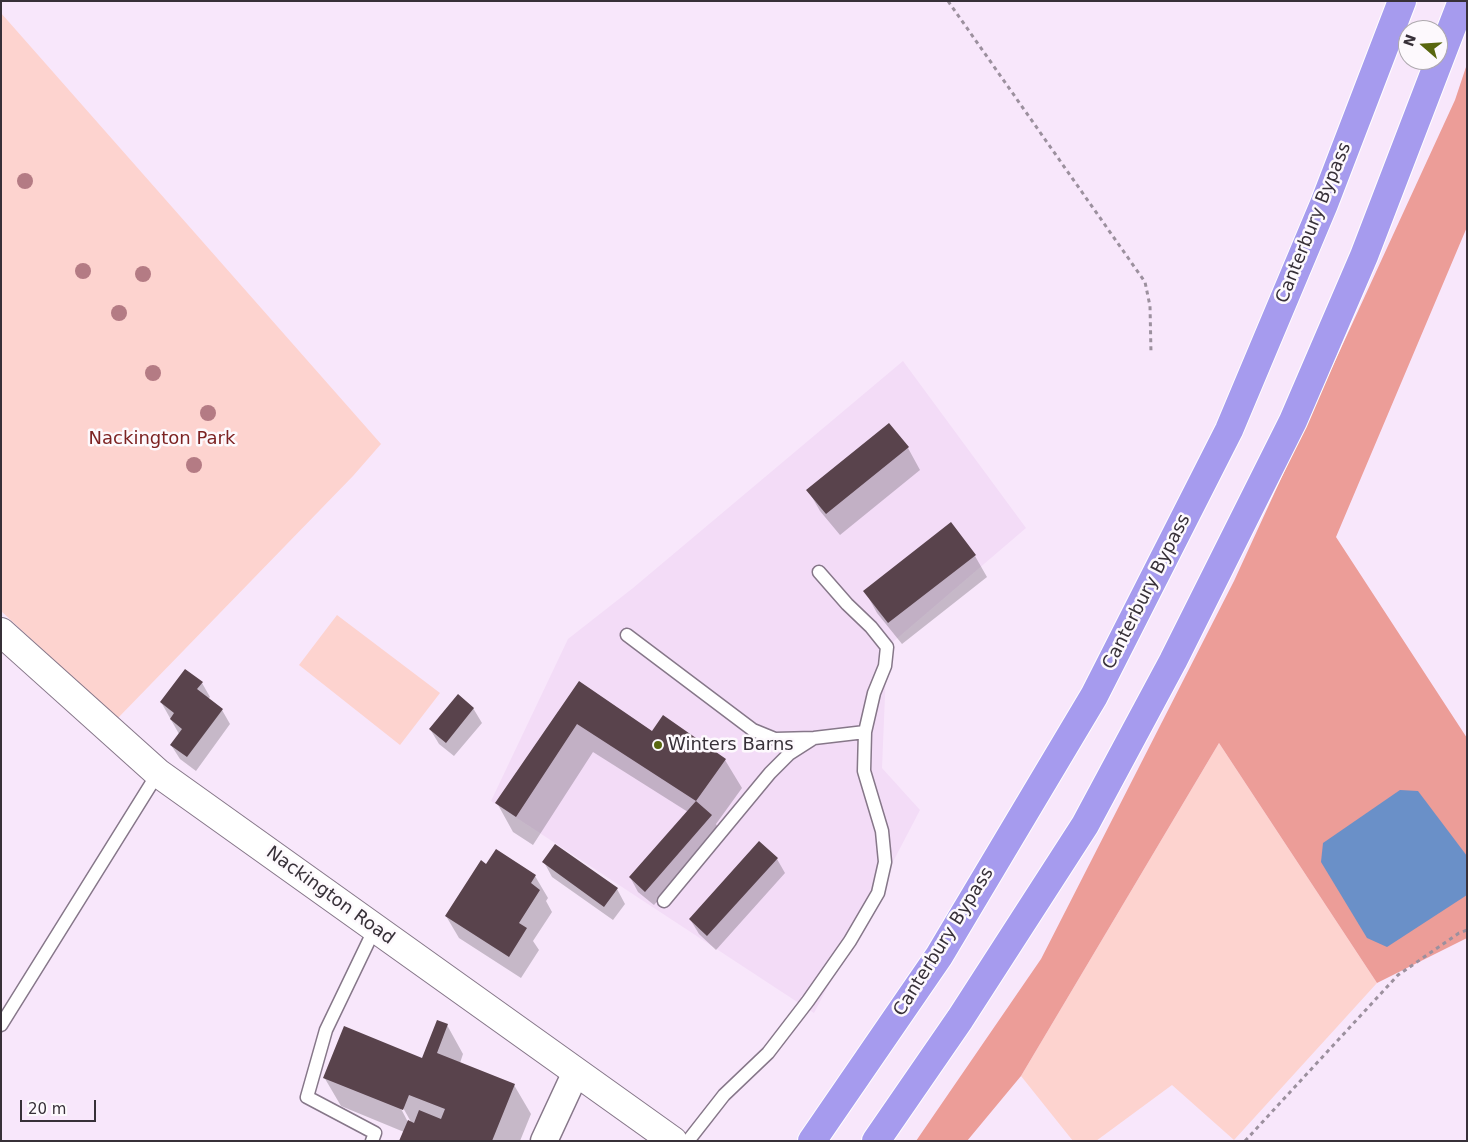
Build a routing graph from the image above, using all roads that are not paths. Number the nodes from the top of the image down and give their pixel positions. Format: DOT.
graph roads {
  1 [pos="1402,1"];
  2 [pos="1462,1"];
  3 [pos="819,572"];
  4 [pos="1,632"];
  5 [pos="627,635"];
  6 [pos="865,732"];
  7 [pos="814,738"];
  8 [pos="158,773"];
  9 [pos="664,901"];
  10 [pos="375,928"];
  11 [pos="1,1025"];
  12 [pos="576,1072"];
  13 [pos="372,1141"];
  14 [pos="544,1141"];
  15 [pos="673,1141"];
  16 [pos="688,1141"];
  17 [pos="812,1141"];
  18 [pos="876,1141"];
  1 -- 17 [label="highway, Canterbury Bypass"];
  2 -- 18 [label="highway"];
  3 -- 6 [label="lane"];
  4 -- 8 [label="main road, Nackington Road"];
  5 -- 7 [label="lane"];
  6 -- 7 [label="lane"];
  6 -- 16 [label="lane"];
  7 -- 9 [label="lane"];
  8 -- 10 [label="main road, Nackington Road"];
  8 -- 11 [label="lane"];
  10 -- 12 [label="main road, Nackington Road"];
  10 -- 13 [label="lane"];
  12 -- 14 [label="street"];
  12 -- 15 [label="main road, Nackington Road"];
}
